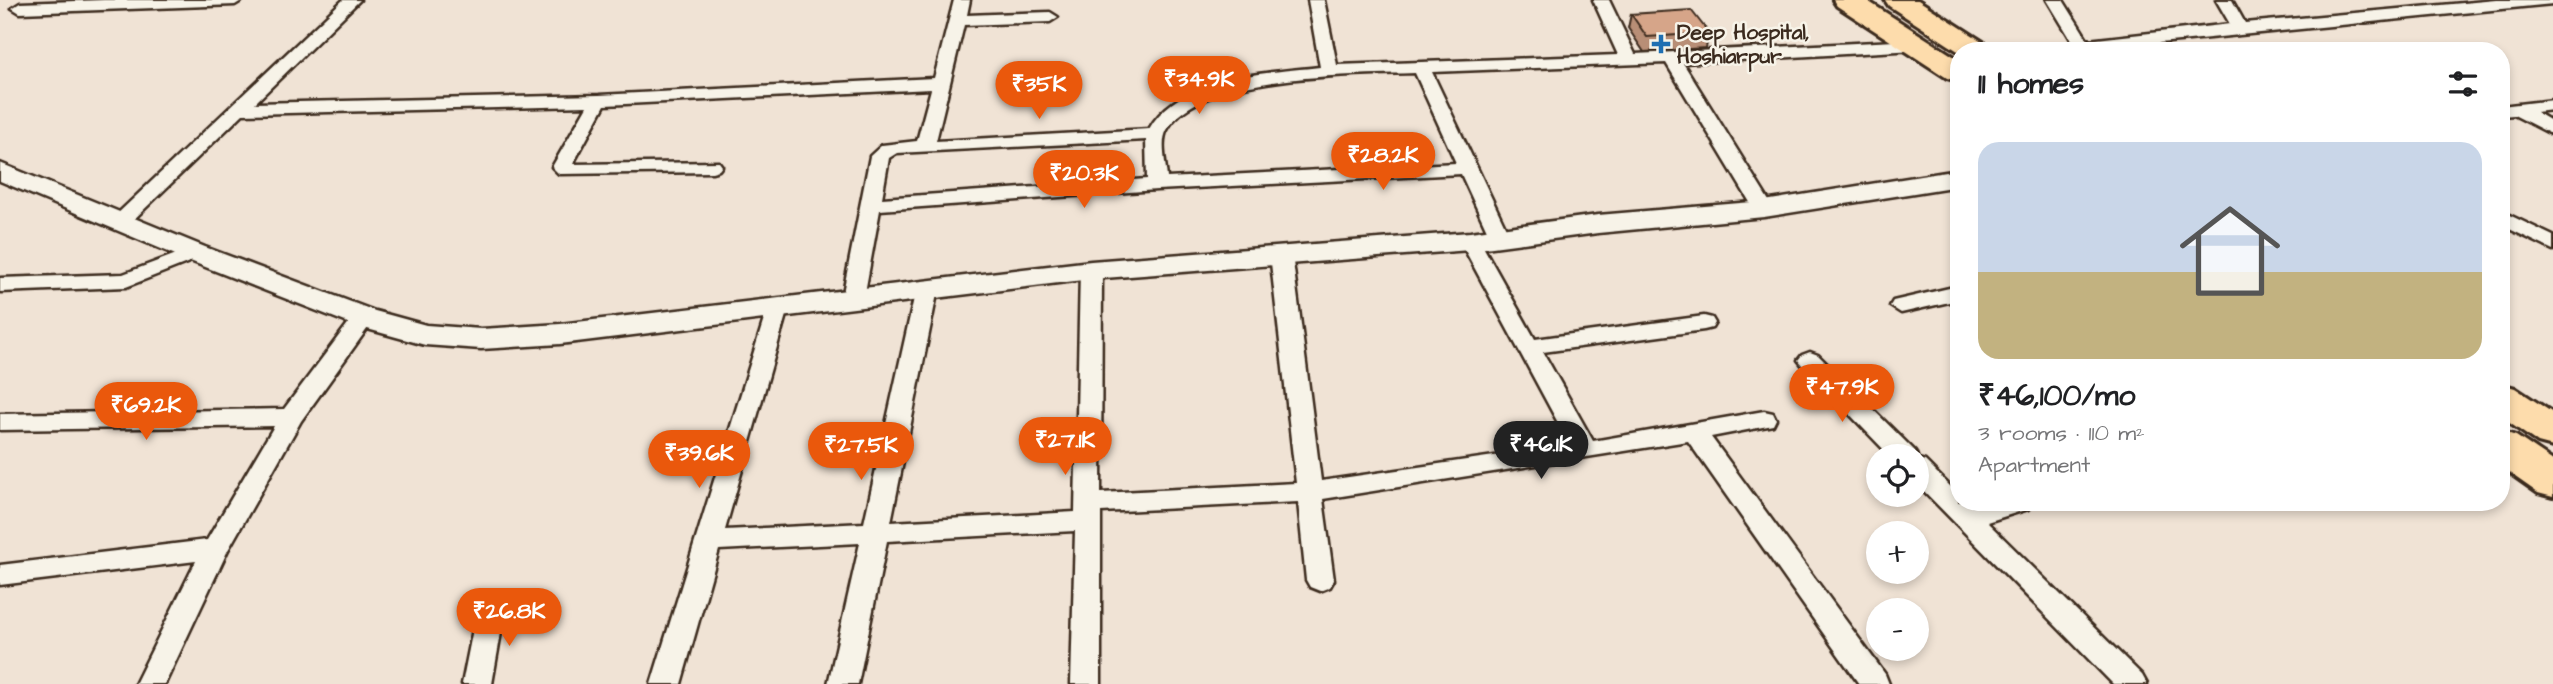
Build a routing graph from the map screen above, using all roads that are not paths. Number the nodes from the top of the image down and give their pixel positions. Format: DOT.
graph roads {
  1 [pos="234,0"];
  2 [pos="352,0"];
  3 [pos="962,0"];
  4 [pos="1316,0"];
  5 [pos="1601,0"];
  6 [pos="1847,0"];
  7 [pos="1899,0"];
  8 [pos="2055,0"];
  9 [pos="2224,0"];
  10 [pos="2550,0"];
  11 [pos="20,8"];
  12 [pos="1050,17"];
  13 [pos="957,20"];
  14 [pos="2240,28"];
  15 [pos="1964,42"];
  16 [pos="2081,42"];
  17 [pos="2132,42"];
  18 [pos="1916,45"];
  19 [pos="1671,58"];
  20 [pos="1629,59"];
  21 [pos="1950,67"];
  22 [pos="1421,68"];
  23 [pos="1329,71"];
  24 [pos="940,83"];
  25 [pos="598,100"];
  26 [pos="2553,105"];
  27 [pos="236,109"];
  28 [pos="2510,110"];
  29 [pos="2510,111"];
  30 [pos="2553,129"];
  31 [pos="1155,134"];
  32 [pos="925,147"];
  33 [pos="712,166"];
  34 [pos="1470,168"];
  35 [pos="0,171"];
  36 [pos="1950,179"];
  37 [pos="1157,184"];
  38 [pos="870,205"];
  39 [pos="1764,209"];
  40 [pos="121,221"];
  41 [pos="2510,222"];
  42 [pos="1500,237"];
  43 [pos="1470,241"];
  44 [pos="2553,244"];
  45 [pos="195,253"];
  46 [pos="1281,254"];
  47 [pos="1091,270"];
  48 [pos="0,285"];
  49 [pos="927,289"];
  50 [pos="1950,295"];
  51 [pos="853,298"];
  52 [pos="1901,306"];
  53 [pos="777,308"];
  54 [pos="363,318"];
  55 [pos="1704,323"];
  56 [pos="1528,347"];
  57 [pos="1810,360"];
  58 [pos="2510,404"];
  59 [pos="291,417"];
  60 [pos="1764,419"];
  61 [pos="0,422"];
  62 [pos="1694,432"];
  63 [pos="2553,433"];
  64 [pos="1893,444"];
  65 [pos="1586,451"];
  66 [pos="2510,452"];
  67 [pos="1929,480"];
  68 [pos="2553,482"];
  69 [pos="1309,492"];
  70 [pos="1950,501"];
  71 [pos="1960,511"];
  72 [pos="1990,511"];
  73 [pos="1088,512"];
  74 [pos="1967,518"];
  75 [pos="873,532"];
  76 [pos="708,541"];
  77 [pos="215,549"];
  78 [pos="0,575"];
  79 [pos="1320,580"];
  80 [pos="492,604"];
  81 [pos="1875,683"];
  82 [pos="150,684"];
  83 [pos="477,684"];
  84 [pos="666,684"];
  85 [pos="843,684"];
  86 [pos="1086,684"];
  87 [pos="2132,684"];
  1 -- 11 [label="street"];
  2 -- 27 [label="street"];
  3 -- 13 [label="street"];
  4 -- 23 [label="street"];
  5 -- 20 [label="street"];
  6 -- 18 [label="highway"];
  7 -- 15 [label="highway"];
  8 -- 16 [label="street"];
  9 -- 14 [label="street"];
  10 -- 14 [label="street"];
  12 -- 13 [label="street"];
  13 -- 24 [label="street"];
  14 -- 17 [label="street"];
  18 -- 19 [label="street"];
  18 -- 21 [label="highway"];
  19 -- 20 [label="street"];
  19 -- 39 [label="street"];
  20 -- 22 [label="street"];
  22 -- 23 [label="street"];
  22 -- 34 [label="street"];
  23 -- 31 [label="street"];
  24 -- 25 [label="street"];
  24 -- 32 [label="street"];
  25 -- 27 [label="street"];
  25 -- 33 [label="street"];
  26 -- 28 [label="street"];
  27 -- 40 [label="street"];
  29 -- 30 [label="street"];
  31 -- 32 [label="street"];
  31 -- 37 [label="street"];
  32 -- 38 [label="street"];
  34 -- 37 [label="street"];
  34 -- 42 [label="street"];
  35 -- 40 [label="street"];
  36 -- 39 [label="street"];
  37 -- 38 [label="street"];
  38 -- 51 [label="street"];
  39 -- 42 [label="street"];
  40 -- 45 [label="street"];
  41 -- 44 [label="street"];
  42 -- 43 [label="street"];
  43 -- 46 [label="street"];
  43 -- 56 [label="street"];
  45 -- 48 [label="street"];
  45 -- 54 [label="street"];
  46 -- 47 [label="street"];
  46 -- 69 [label="street"];
  47 -- 49 [label="street"];
  47 -- 73 [label="street"];
  49 -- 51 [label="street"];
  49 -- 75 [label="street"];
  50 -- 52 [label="street"];
  51 -- 53 [label="street"];
  53 -- 54 [label="street"];
  53 -- 76 [label="street"];
  54 -- 59 [label="street"];
  55 -- 56 [label="street"];
  56 -- 65 [label="street"];
  57 -- 64 [label="street"];
  58 -- 63 [label="highway"];
  59 -- 61 [label="street"];
  59 -- 77 [label="street"];
  60 -- 62 [label="street"];
  62 -- 65 [label="street"];
  62 -- 81 [label="street"];
  65 -- 69 [label="street"];
  66 -- 68 [label="highway"];
  67 -- 70 [label="street"];
  69 -- 73 [label="street"];
  69 -- 79 [label="street"];
  71 -- 74 [label="street"];
  72 -- 74 [label="street"];
  73 -- 75 [label="street"];
  73 -- 86 [label="street"];
  74 -- 87 [label="street"];
  75 -- 76 [label="street"];
  75 -- 85 [label="street"];
  76 -- 84 [label="street"];
  77 -- 78 [label="street"];
  77 -- 82 [label="street"];
  80 -- 83 [label="street"];
}
